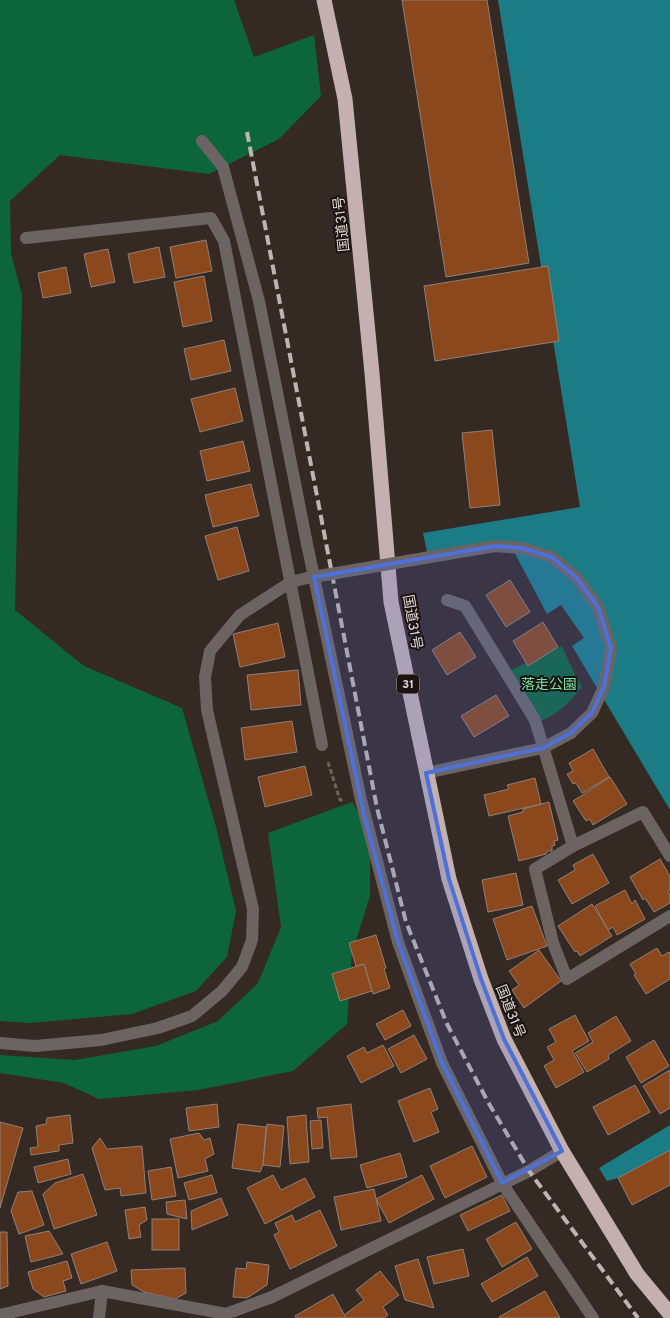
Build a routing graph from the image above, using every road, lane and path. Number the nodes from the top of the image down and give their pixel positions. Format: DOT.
graph roads {
  1 [pos="324,0"];
  2 [pos="202,141"];
  3 [pos="26,238"];
  4 [pos="291,582"];
  5 [pos="447,600"];
  6 [pos="322,745"];
  7 [pos="543,748"];
  8 [pos="426,773"];
  9 [pos="340,800"];
  10 [pos="573,846"];
  11 [pos="670,856"];
  12 [pos="670,916"];
  13 [pos="0,1043"];
  14 [pos="562,1151"];
  15 [pos="502,1183"];
  16 [pos="102,1291"];
  17 [pos="670,1314"];
  18 [pos="0,1315"];
  19 [pos="99,1318"];
  20 [pos="593,1318"];
  1 -- 8 [label="highway, 国道31号 / 31"];
  2 -- 15 [label="street"];
  3 -- 4 [label="street"];
  4 -- 6 [label="street"];
  4 -- 7 [label="street, bridge"];
  4 -- 13 [label="street"];
  5 -- 7 [label="street"];
  6 -- 9 [label="path"];
  7 -- 8 [label="street"];
  7 -- 10 [label="street"];
  8 -- 14 [label="highway, 国道31号 / 31"];
  10 -- 11 [label="street"];
  10 -- 12 [label="street"];
  14 -- 15 [label="street"];
  14 -- 17 [label="highway, 国道31号 / 31"];
  15 -- 16 [label="street"];
  15 -- 20 [label="street"];
  16 -- 18 [label="street"];
  16 -- 19 [label="street"];
}
